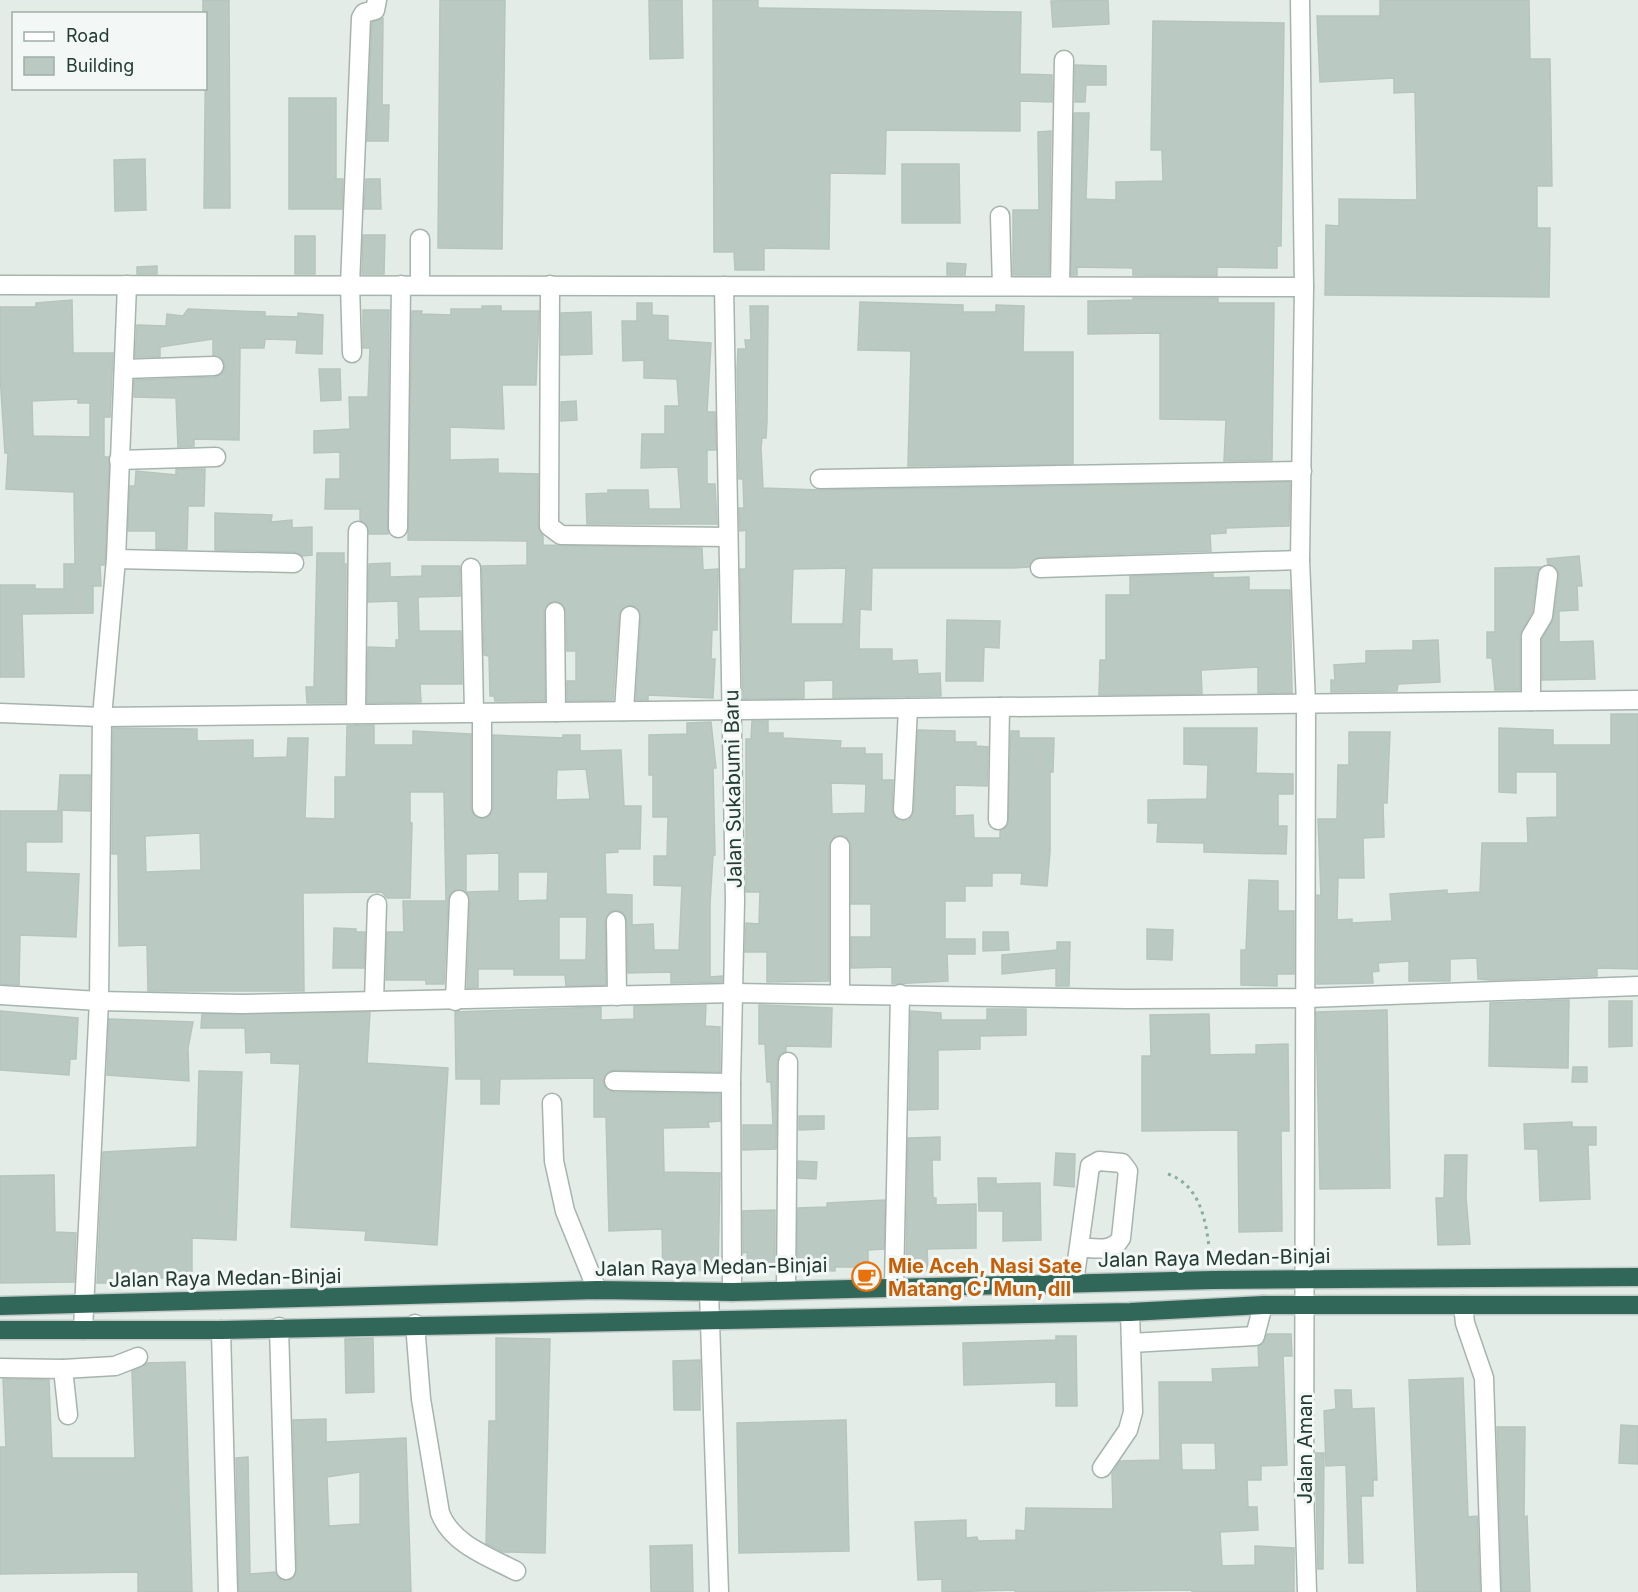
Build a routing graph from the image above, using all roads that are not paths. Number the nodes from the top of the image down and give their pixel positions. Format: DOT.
graph roads {
  1 [pos="377,0"];
  2 [pos="1300,0"];
  3 [pos="1065,60"];
  4 [pos="1000,216"];
  5 [pos="420,239"];
  6 [pos="0,285"];
  7 [pos="127,285"];
  8 [pos="350,285"];
  9 [pos="401,285"];
  10 [pos="420,285"];
  11 [pos="550,285"];
  12 [pos="724,286"];
  13 [pos="1002,286"];
  14 [pos="1060,286"];
  15 [pos="1304,287"];
  16 [pos="352,353"];
  17 [pos="214,366"];
  18 [pos="124,369"];
  19 [pos="216,456"];
  20 [pos="119,460"];
  21 [pos="1302,471"];
  22 [pos="820,479"];
  23 [pos="398,528"];
  24 [pos="358,531"];
  25 [pos="728,537"];
  26 [pos="116,560"];
  27 [pos="1300,560"];
  28 [pos="294,563"];
  29 [pos="471,568"];
  30 [pos="1040,568"];
  31 [pos="1548,574"];
  32 [pos="555,612"];
  33 [pos="630,616"];
  34 [pos="1638,700"];
  35 [pos="1531,701"];
  36 [pos="1306,704"];
  37 [pos="1000,707"];
  38 [pos="908,708"];
  39 [pos="731,710"];
  40 [pos="624,711"];
  41 [pos="556,712"];
  42 [pos="0,713"];
  43 [pos="478,713"];
  44 [pos="356,714"];
  45 [pos="102,717"];
  46 [pos="482,808"];
  47 [pos="903,810"];
  48 [pos="998,820"];
  49 [pos="840,846"];
  50 [pos="459,900"];
  51 [pos="377,904"];
  52 [pos="616,921"];
  53 [pos="1638,986"];
  54 [pos="734,993"];
  55 [pos="840,994"];
  56 [pos="900,994"];
  57 [pos="0,995"];
  58 [pos="617,996"];
  59 [pos="1307,998"];
  60 [pos="99,1001"];
  61 [pos="374,1001"];
  62 [pos="455,1001"];
  63 [pos="788,1062"];
  64 [pos="614,1081"];
  65 [pos="731,1083"];
  66 [pos="552,1103"];
  67 [pos="1079,1247"];
  68 [pos="1638,1277"];
  69 [pos="1306,1279"];
  70 [pos="1074,1283"];
  71 [pos="894,1286"];
  72 [pos="597,1290"];
  73 [pos="786,1290"];
  74 [pos="709,1292"];
  75 [pos="732,1292"];
  76 [pos="245,1302"];
  77 [pos="83,1304"];
  78 [pos="1263,1305"];
  79 [pos="1463,1305"];
  80 [pos="1638,1305"];
  81 [pos="0,1306"];
  82 [pos="1306,1306"];
  83 [pos="1130,1312"];
  84 [pos="709,1319"];
  85 [pos="415,1324"];
  86 [pos="279,1327"];
  87 [pos="246,1328"];
  88 [pos="221,1329"];
  89 [pos="0,1330"];
  90 [pos="83,1330"];
  91 [pos="1131,1343"];
  92 [pos="138,1357"];
  93 [pos="0,1368"];
  94 [pos="63,1370"];
  95 [pos="68,1415"];
  96 [pos="1102,1468"];
  97 [pos="286,1570"];
  98 [pos="516,1571"];
  99 [pos="228,1592"];
  100 [pos="719,1592"];
  101 [pos="1307,1592"];
  102 [pos="1491,1592"];
  1 -- 8 [label="street"];
  2 -- 15 [label="street, Jalan Aman"];
  3 -- 14 [label="street"];
  4 -- 13 [label="street"];
  5 -- 10 [label="street"];
  6 -- 7 [label="street"];
  7 -- 8 [label="street"];
  7 -- 18 [label="street"];
  8 -- 9 [label="street"];
  8 -- 16 [label="street"];
  9 -- 10 [label="street"];
  9 -- 23 [label="street"];
  10 -- 11 [label="street"];
  11 -- 12 [label="street"];
  11 -- 25 [label="street"];
  12 -- 13 [label="street"];
  12 -- 25 [label="street, Jalan Sukabumi Baru"];
  13 -- 14 [label="street"];
  14 -- 15 [label="street"];
  15 -- 21 [label="street, Jalan Aman"];
  17 -- 18 [label="street"];
  18 -- 20 [label="street"];
  19 -- 20 [label="street"];
  20 -- 26 [label="street"];
  21 -- 22 [label="street"];
  21 -- 27 [label="street, Jalan Aman"];
  24 -- 44 [label="street"];
  25 -- 39 [label="street, Jalan Sukabumi Baru"];
  26 -- 28 [label="street"];
  26 -- 45 [label="street"];
  27 -- 30 [label="street"];
  27 -- 36 [label="street, Jalan Aman"];
  29 -- 43 [label="street"];
  31 -- 35 [label="street"];
  32 -- 41 [label="street"];
  33 -- 40 [label="street"];
  34 -- 35 [label="street"];
  35 -- 36 [label="street"];
  36 -- 37 [label="street"];
  36 -- 59 [label="street, Jalan Aman"];
  37 -- 38 [label="street"];
  37 -- 48 [label="street"];
  38 -- 39 [label="street"];
  38 -- 47 [label="street"];
  39 -- 40 [label="street"];
  39 -- 54 [label="street, Jalan Sukabumi Baru"];
  40 -- 41 [label="street"];
  41 -- 43 [label="street"];
  42 -- 45 [label="street"];
  43 -- 44 [label="street"];
  43 -- 46 [label="street"];
  44 -- 45 [label="street"];
  45 -- 60 [label="street"];
  49 -- 55 [label="street"];
  50 -- 62 [label="street"];
  51 -- 61 [label="street"];
  52 -- 58 [label="street"];
  53 -- 59 [label="street"];
  54 -- 55 [label="street"];
  54 -- 58 [label="street"];
  54 -- 65 [label="street, Jalan Sukabumi Baru"];
  55 -- 56 [label="street"];
  56 -- 59 [label="street"];
  56 -- 71 [label="street"];
  57 -- 60 [label="street"];
  58 -- 62 [label="street"];
  59 -- 69 [label="street, Jalan Aman"];
  60 -- 61 [label="street"];
  60 -- 77 [label="street"];
  61 -- 62 [label="street"];
  63 -- 73 [label="street"];
  64 -- 65 [label="street"];
  65 -- 75 [label="street, Jalan Sukabumi Baru"];
  66 -- 72 [label="street"];
  67 -- 67 [label="street"];
  67 -- 70 [label="street"];
  68 -- 69 [label="highway, Jalan Raya Medan-Binjai"];
  69 -- 70 [label="highway, Jalan Raya Medan-Binjai"];
  69 -- 82 [label="street, Jalan Aman"];
  70 -- 71 [label="highway, Jalan Raya Medan-Binjai"];
  71 -- 73 [label="highway, Jalan Raya Medan-Binjai"];
  72 -- 74 [label="highway, Jalan Raya Medan-Binjai"];
  72 -- 76 [label="highway, Jalan Raya Medan-Binjai"];
  73 -- 75 [label="highway, Jalan Raya Medan-Binjai"];
  74 -- 75 [label="highway, Jalan Raya Medan-Binjai"];
  74 -- 84 [label="street"];
  76 -- 77 [label="highway, Jalan Raya Medan-Binjai"];
  76 -- 87 [label="highway"];
  77 -- 81 [label="highway, Jalan Raya Medan-Binjai"];
  77 -- 90 [label="street"];
  78 -- 82 [label="highway"];
  78 -- 83 [label="highway"];
  78 -- 91 [label="street"];
  79 -- 80 [label="highway"];
  79 -- 82 [label="highway"];
  79 -- 102 [label="street"];
  82 -- 101 [label="street, Jalan Aman"];
  83 -- 84 [label="highway"];
  83 -- 91 [label="street"];
  84 -- 85 [label="highway"];
  84 -- 100 [label="street"];
  85 -- 86 [label="highway"];
  85 -- 98 [label="street"];
  86 -- 87 [label="highway"];
  86 -- 97 [label="street"];
  87 -- 88 [label="highway"];
  88 -- 90 [label="highway"];
  88 -- 99 [label="street"];
  89 -- 90 [label="highway"];
  91 -- 96 [label="street"];
  92 -- 94 [label="street"];
  93 -- 94 [label="street"];
  94 -- 95 [label="street"];
}
